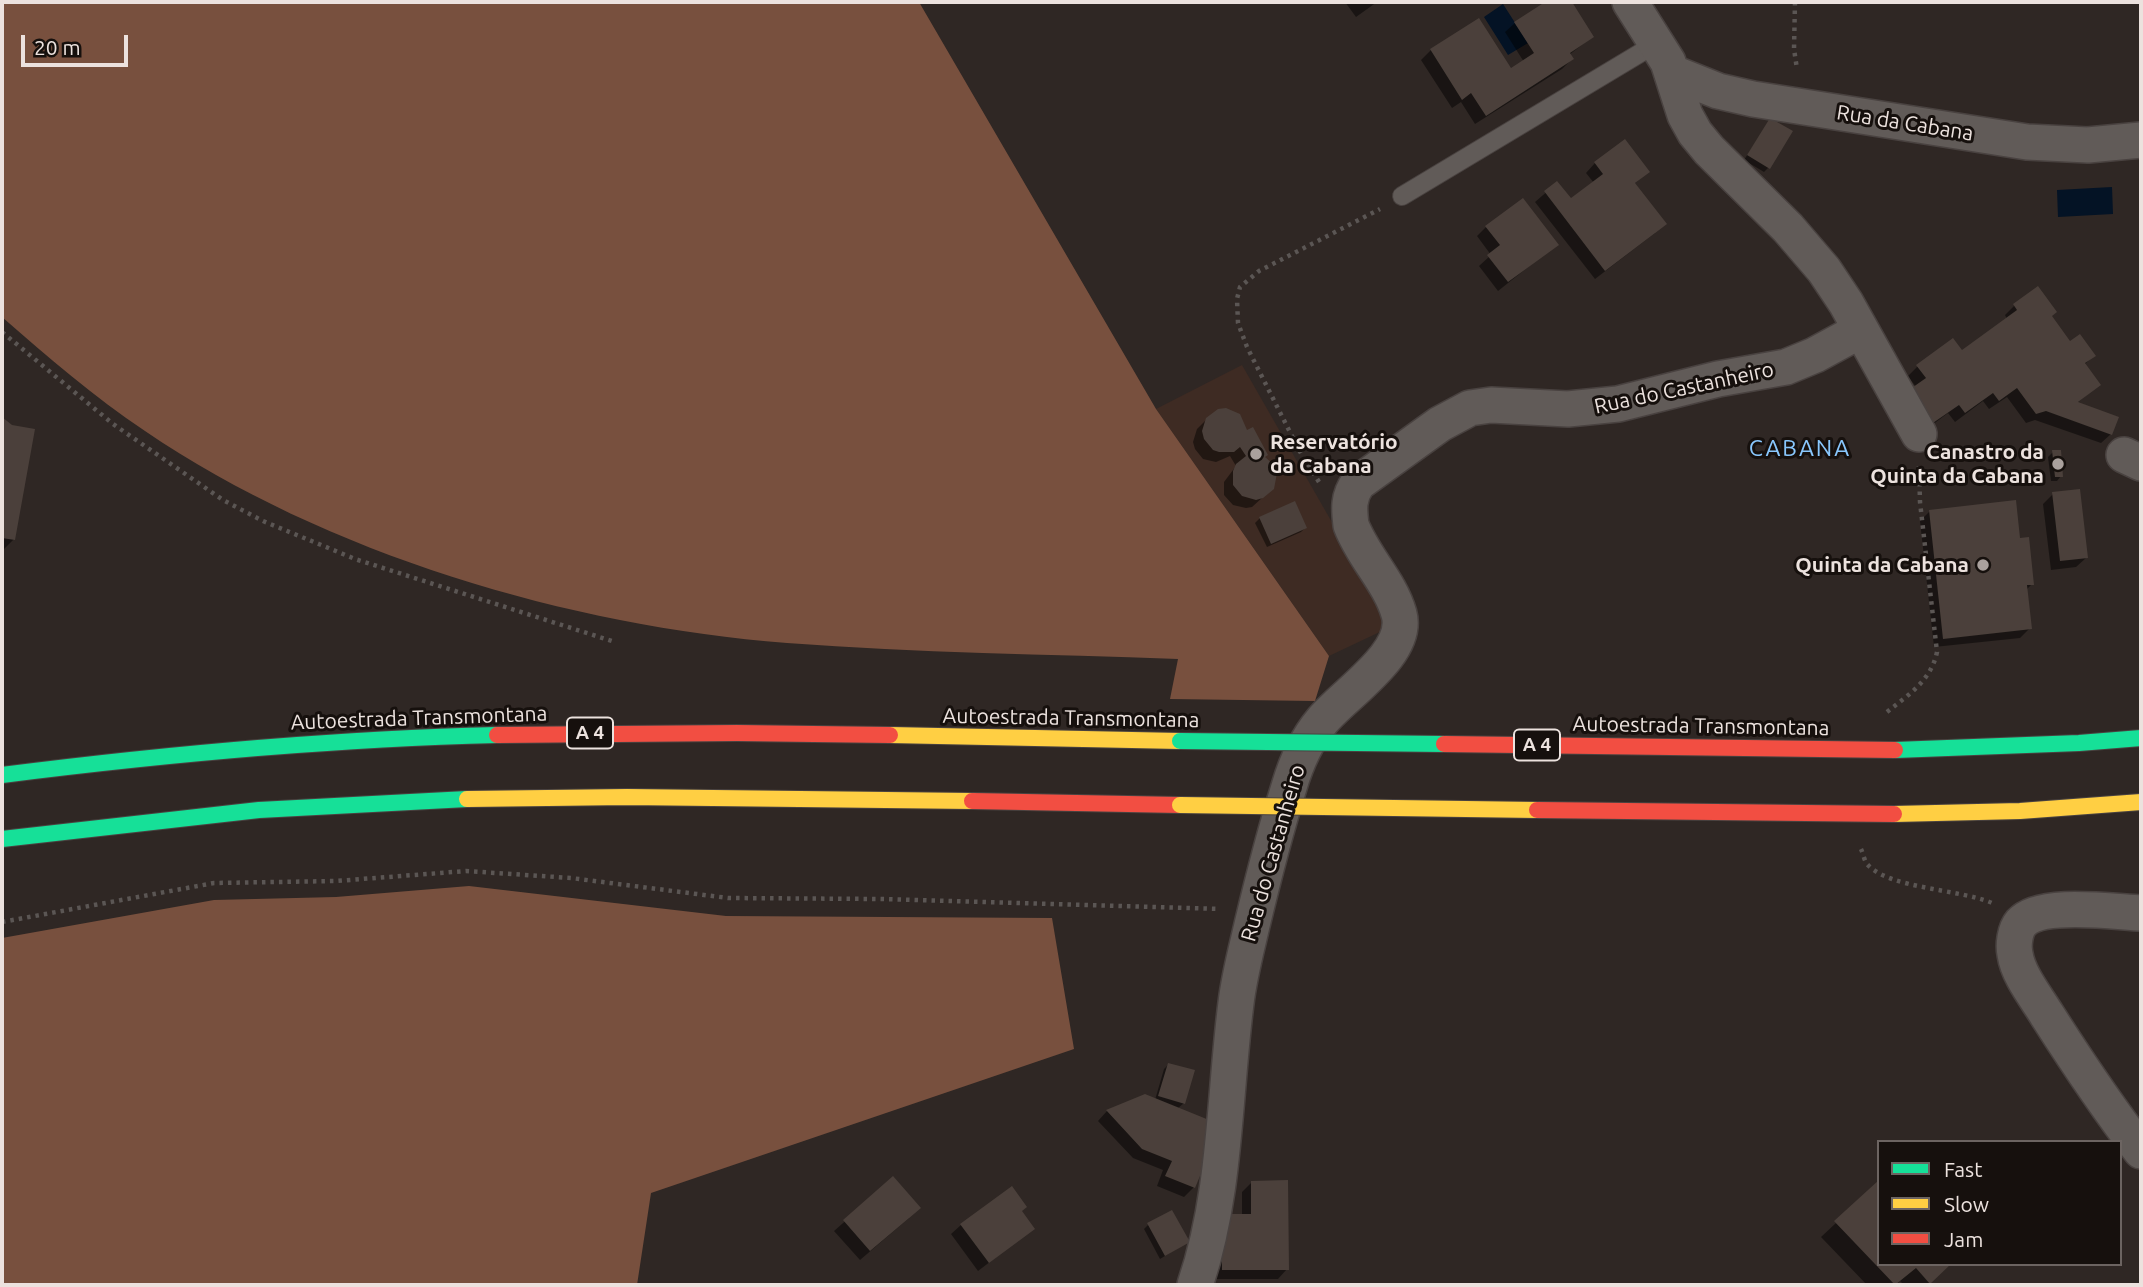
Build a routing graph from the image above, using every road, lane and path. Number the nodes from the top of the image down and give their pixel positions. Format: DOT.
graph roads {
  1 [pos="1630,2"];
  2 [pos="1795,2"];
  3 [pos="1665,58"];
  4 [pos="1836,113"];
  5 [pos="2141,140"];
  6 [pos="1402,197"];
  7 [pos="1861,330"];
  8 [pos="2,332"];
  9 [pos="1919,434"];
  10 [pos="1321,486"];
  11 [pos="615,642"];
  12 [pos="2141,738"];
  13 [pos="2,775"];
  14 [pos="2141,802"];
  15 [pos="2,839"];
  16 [pos="1255,910"];
  17 [pos="2141,913"];
  18 [pos="2,922"];
  19 [pos="2141,1151"];
  20 [pos="1195,1285"];
  1 -- 3 [label="street"];
  2 -- 4 [label="path"];
  3 -- 4 [label="street, Rua da Cabana"];
  3 -- 6 [label="lane"];
  3 -- 7 [label="street"];
  4 -- 5 [label="street, Rua da Cabana"];
  6 -- 10 [label="path"];
  7 -- 9 [label="street"];
  7 -- 16 [label="street, Rua do Castanheiro"];
  8 -- 11 [label="path"];
  12 -- 13 [label="highway, Autoestrada Transmontana / A 4, bridge"];
  14 -- 15 [label="highway, bridge"];
  16 -- 18 [label="path"];
  16 -- 20 [label="street, Rua do Castanheiro"];
  17 -- 19 [label="street"];
}
